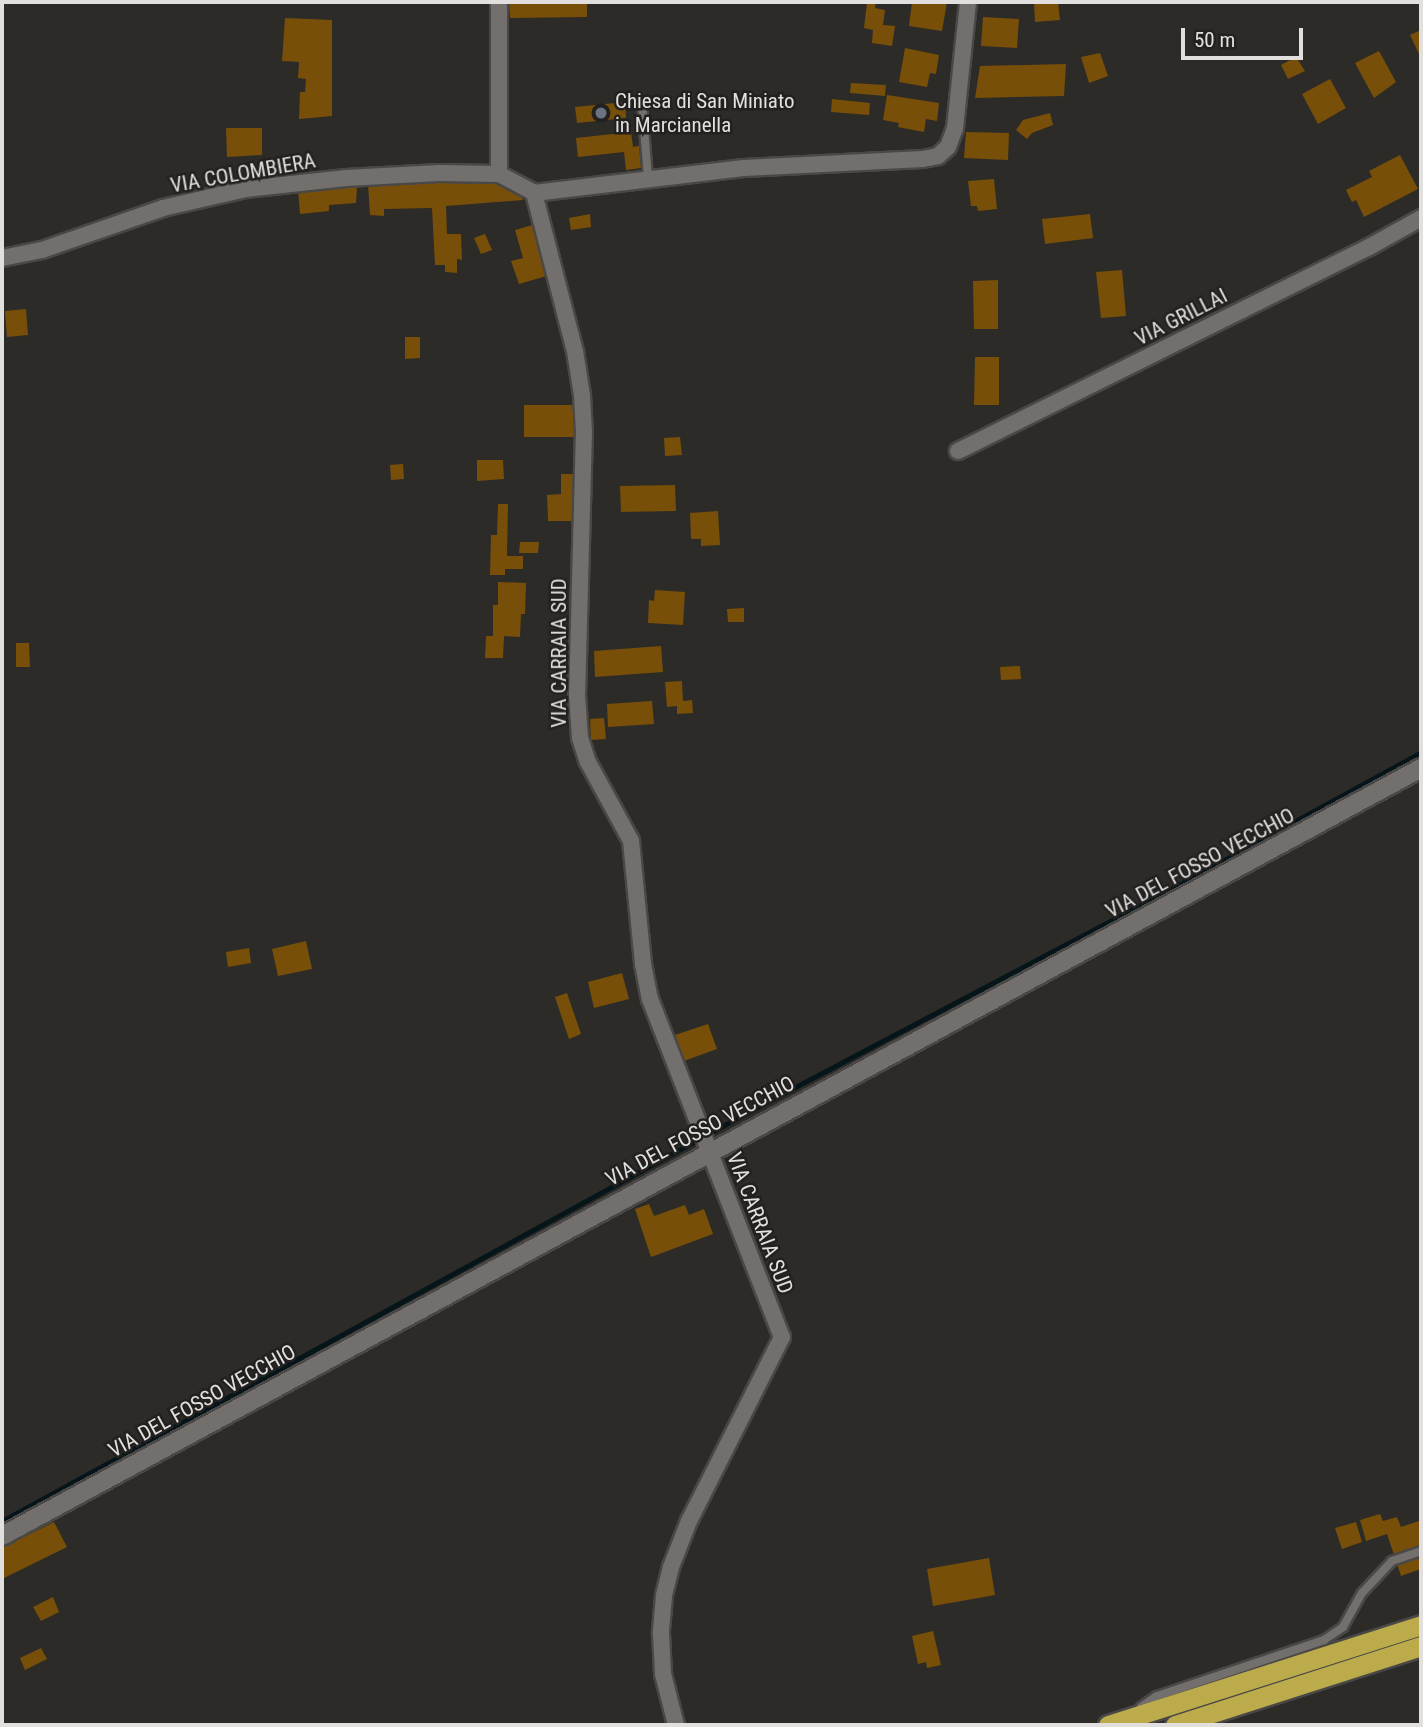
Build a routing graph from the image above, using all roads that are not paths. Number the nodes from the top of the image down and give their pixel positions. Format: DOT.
graph roads {
  1 [pos="499,2"];
  2 [pos="968,2"];
  3 [pos="642,103"];
  4 [pos="499,174"];
  5 [pos="648,178"];
  6 [pos="534,194"];
  7 [pos="1421,218"];
  8 [pos="2,258"];
  9 [pos="958,451"];
  10 [pos="1421,768"];
  11 [pos="706,1143"];
  12 [pos="2,1536"];
  13 [pos="1421,1550"];
  14 [pos="1421,1625"];
  15 [pos="1421,1646"];
  16 [pos="674,1722"];
  17 [pos="1113,1724"];
  18 [pos="1175,1725"];
  1 -- 4 [label="street"];
  2 -- 5 [label="street"];
  3 -- 5 [label="lane"];
  4 -- 6 [label="street"];
  4 -- 8 [label="street, VIA COLOMBIERA"];
  5 -- 6 [label="street"];
  6 -- 11 [label="street, VIA CARRAIA SUD"];
  7 -- 9 [label="street, VIA GRILLAI"];
  10 -- 11 [label="street, VIA DEL FOSSO VECCHIO"];
  11 -- 12 [label="street, VIA DEL FOSSO VECCHIO"];
  11 -- 16 [label="street, VIA CARRAIA SUD"];
  13 -- 17 [label="lane"];
  14 -- 17 [label="highway"];
  15 -- 18 [label="highway"];
}
